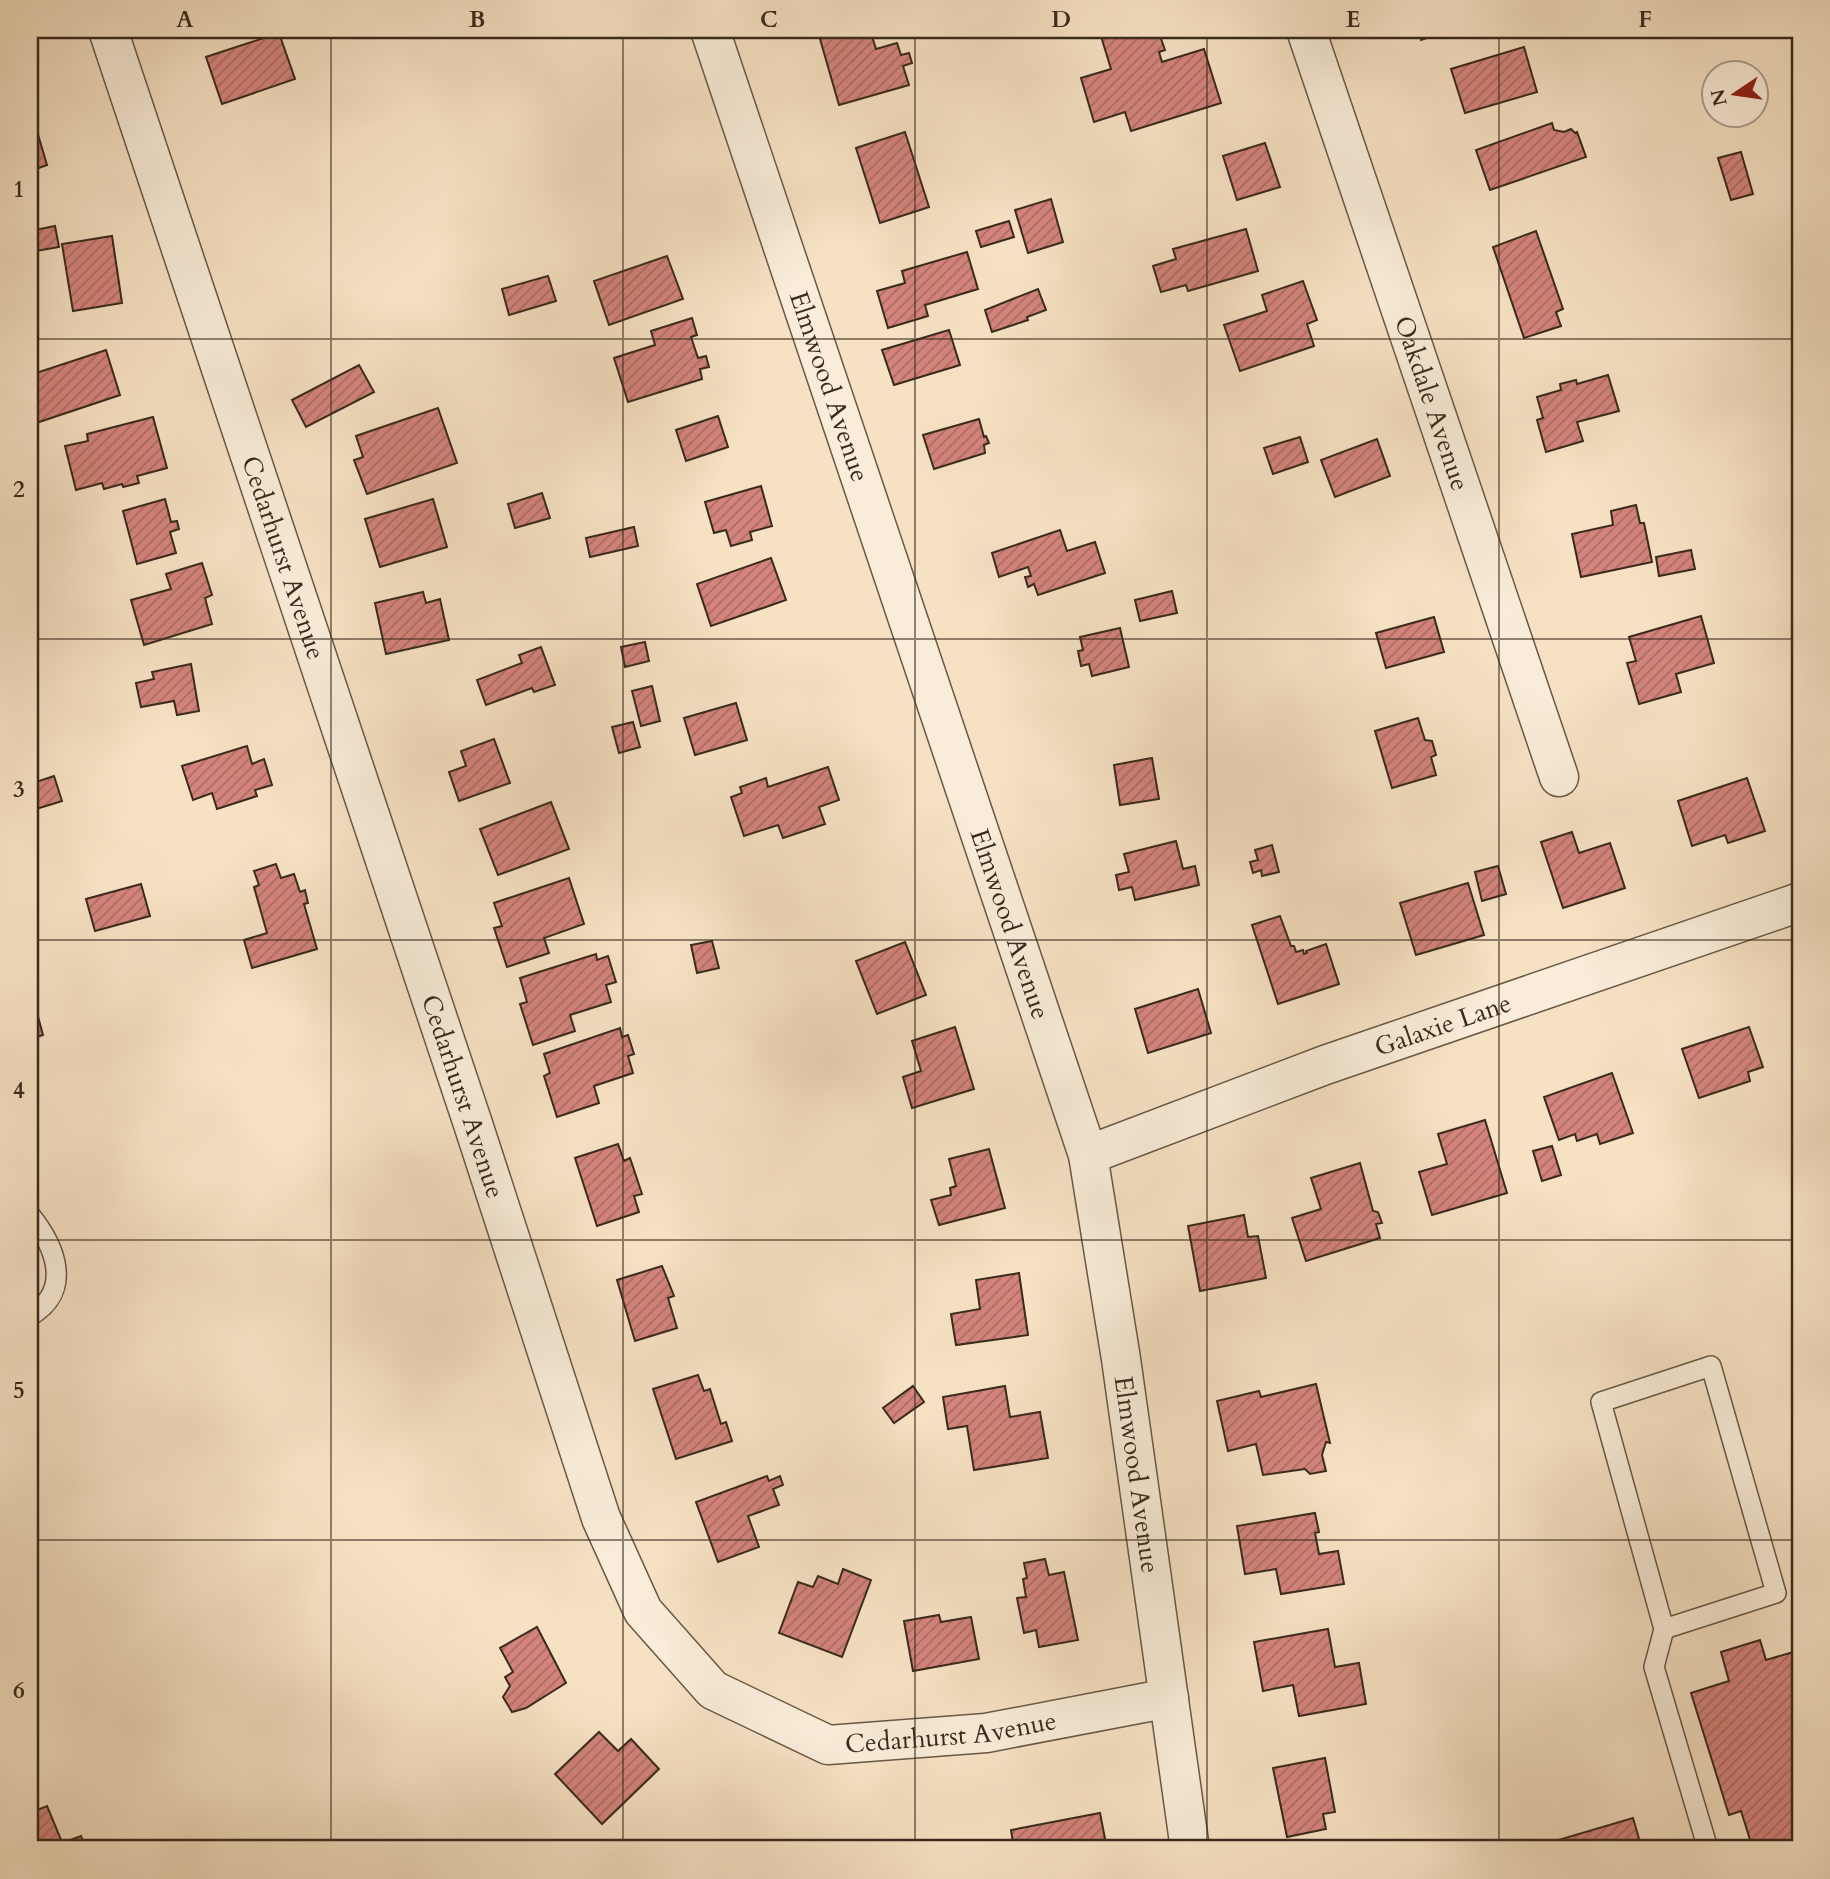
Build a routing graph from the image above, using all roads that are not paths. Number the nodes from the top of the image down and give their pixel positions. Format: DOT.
graph roads {
  1 [pos="108,30"];
  2 [pos="710,30"];
  3 [pos="1306,30"];
  4 [pos="1559,777"];
  5 [pos="1800,902"];
  6 [pos="1088,1155"];
  7 [pos="30,1215"];
  8 [pos="30,1316"];
  9 [pos="1664,1629"];
  10 [pos="1169,1698"];
  11 [pos="1190,1849"];
  12 [pos="1707,1849"];
  1 -- 10 [label="street, Cedarhurst Avenue"];
  2 -- 6 [label="street, Elmwood Avenue"];
  3 -- 4 [label="street, Oakdale Avenue"];
  5 -- 6 [label="street, Galaxie Lane"];
  6 -- 10 [label="street, Elmwood Avenue"];
  7 -- 8 [label="lane"];
  9 -- 9 [label="lane"];
  9 -- 12 [label="lane"];
  10 -- 11 [label="street, Elmwood Avenue"];
}
